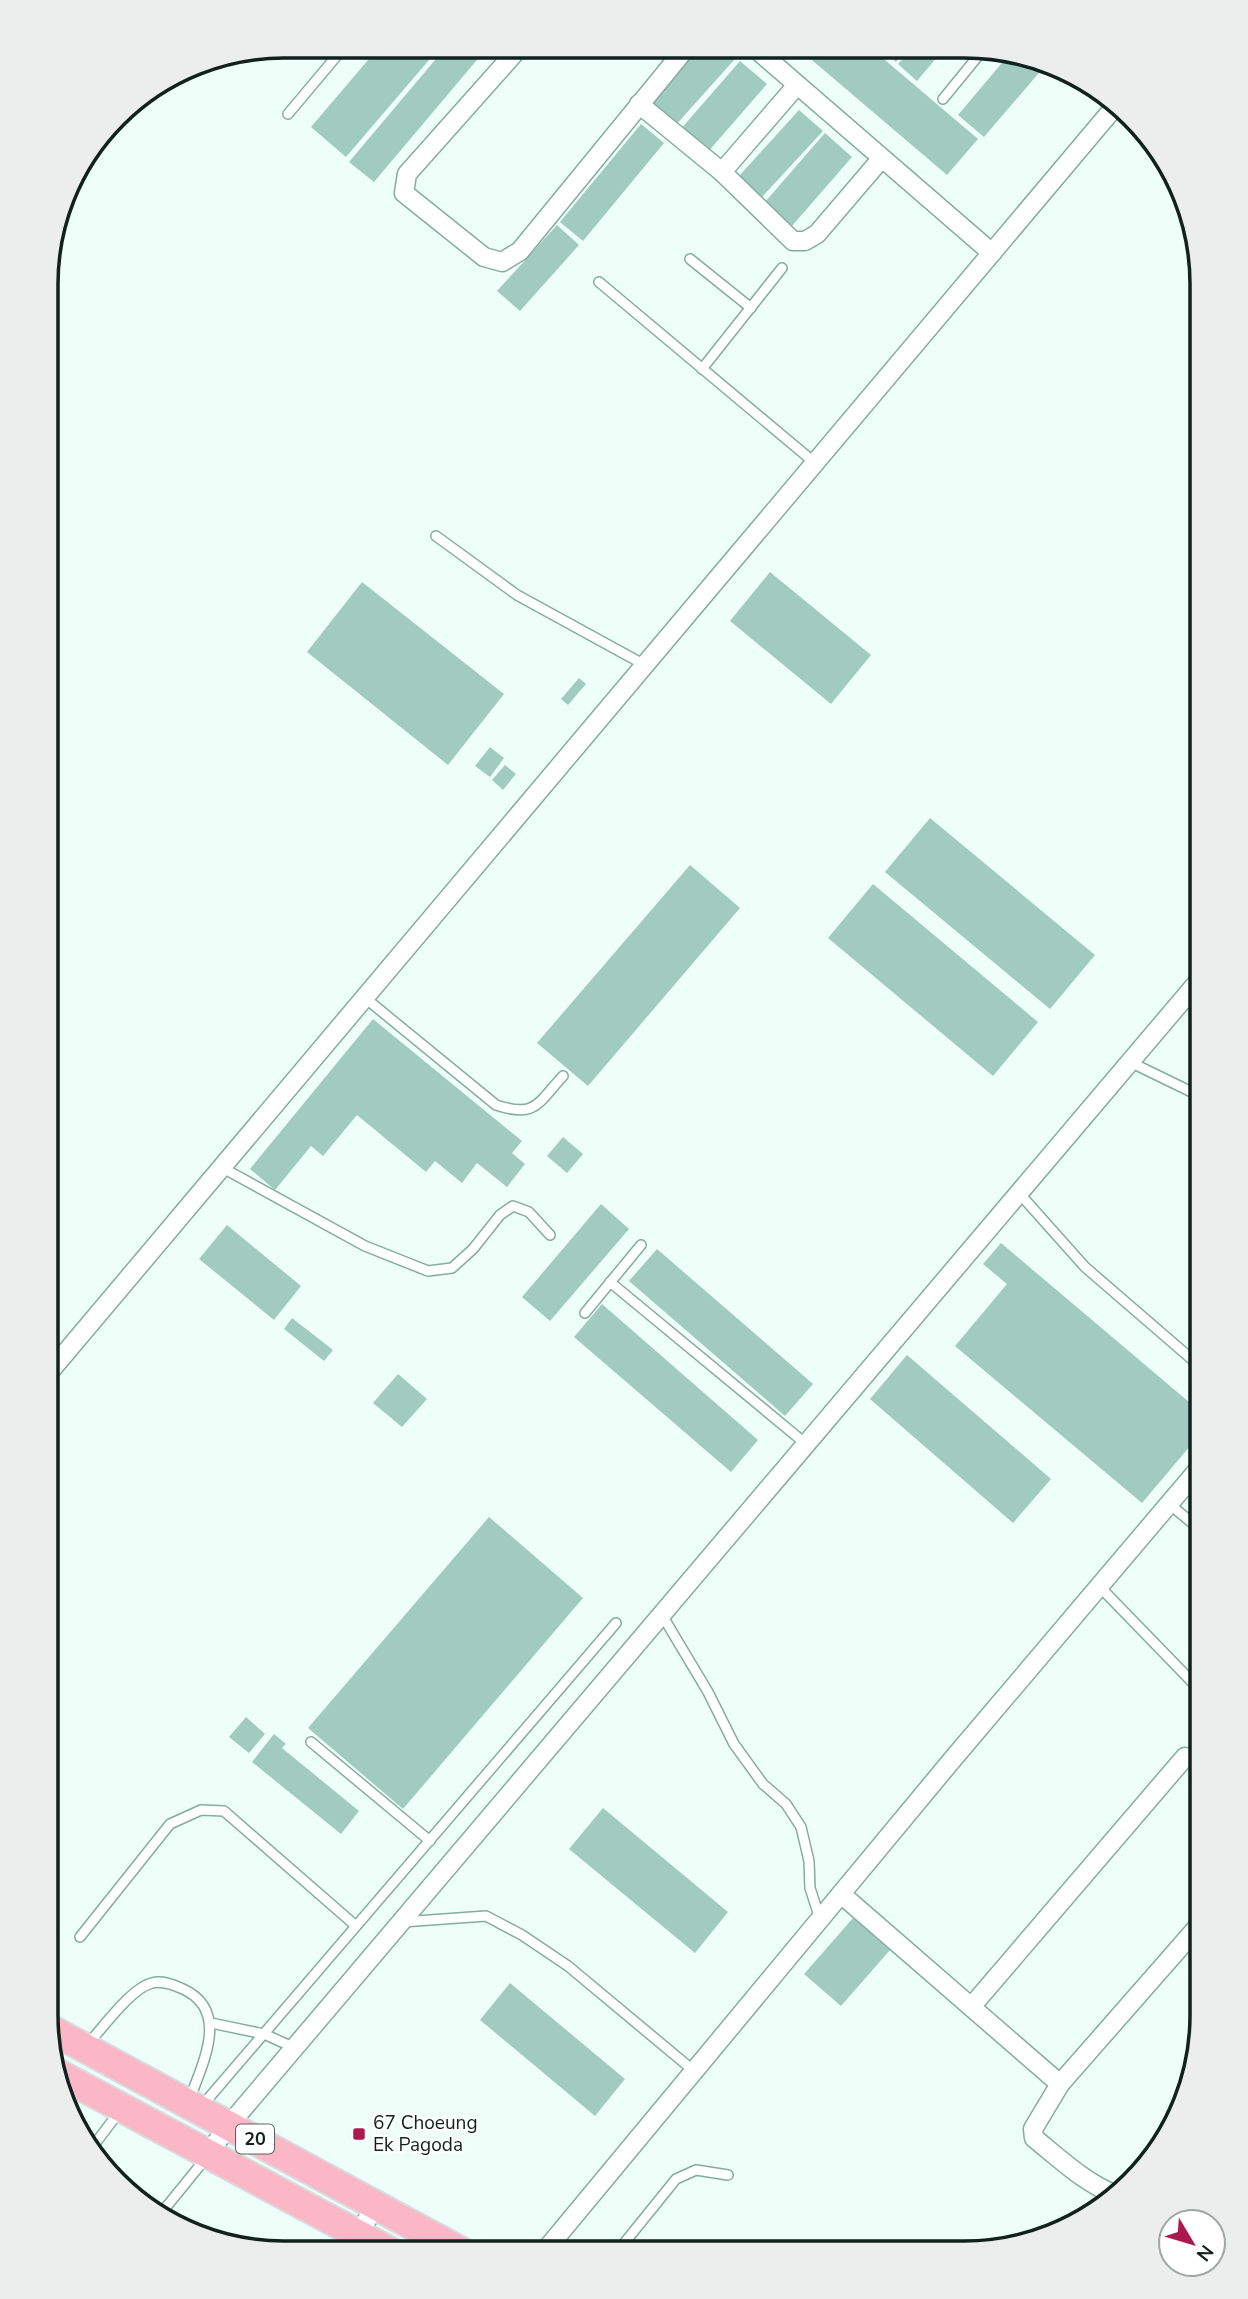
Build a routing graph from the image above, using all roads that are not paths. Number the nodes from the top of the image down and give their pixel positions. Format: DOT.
graph roads {
  1 [pos="335,58"];
  2 [pos="510,58"];
  3 [pos="678,58"];
  4 [pos="766,58"];
  5 [pos="973,58"];
  6 [pos="975,60"];
  7 [pos="797,85"];
  8 [pos="943,99"];
  9 [pos="639,104"];
  10 [pos="1110,112"];
  11 [pos="288,114"];
  12 [pos="881,159"];
  13 [pos="722,172"];
  14 [pos="992,253"];
  15 [pos="690,259"];
  16 [pos="782,268"];
  17 [pos="599,282"];
  18 [pos="751,308"];
  19 [pos="702,369"];
  20 [pos="815,463"];
  21 [pos="436,536"];
  22 [pos="643,664"];
  23 [pos="1190,991"];
  24 [pos="364,997"];
  25 [pos="1130,1062"];
  26 [pos="563,1076"];
  27 [pos="1190,1091"];
  28 [pos="221,1167"];
  29 [pos="1019,1193"];
  30 [pos="550,1235"];
  31 [pos="641,1245"];
  32 [pos="610,1282"];
  33 [pos="585,1313"];
  34 [pos="1190,1358"];
  35 [pos="58,1362"];
  36 [pos="806,1444"];
  37 [pos="1190,1478"];
  38 [pos="1168,1503"];
  39 [pos="1190,1521"];
  40 [pos="1099,1586"];
  41 [pos="662,1615"];
  42 [pos="616,1623"];
  43 [pos="1190,1680"];
  44 [pos="311,1742"];
  45 [pos="1185,1757"];
  46 [pos="430,1840"];
  47 [pos="841,1894"];
  48 [pos="820,1919"];
  49 [pos="402,1922"];
  50 [pos="356,1926"];
  51 [pos="1190,1936"];
  52 [pos="80,1937"];
  53 [pos="971,2007"];
  54 [pos="211,2023"];
  55 [pos="59,2034"];
  56 [pos="264,2034"];
  57 [pos="84,2048"];
  58 [pos="295,2048"];
  59 [pos="694,2071"];
  60 [pos="67,2079"];
  61 [pos="1060,2084"];
  62 [pos="194,2106"];
  63 [pos="122,2108"];
  64 [pos="229,2125"];
  65 [pos="97,2142"];
  66 [pos="208,2154"];
  67 [pos="728,2175"];
  68 [pos="1105,2191"];
  69 [pos="376,2204"];
  70 [pos="166,2207"];
  71 [pos="354,2241"];
  72 [pos="358,2241"];
  73 [pos="442,2241"];
  74 [pos="553,2241"];
  75 [pos="626,2241"];
  1 -- 11 [label="lane"];
  2 -- 9 [label="street"];
  3 -- 9 [label="street"];
  4 -- 7 [label="street"];
  5 -- 6 [label="lane"];
  6 -- 8 [label="lane"];
  7 -- 12 [label="street"];
  7 -- 13 [label="street"];
  9 -- 13 [label="street"];
  10 -- 14 [label="street"];
  12 -- 13 [label="street"];
  12 -- 14 [label="street"];
  14 -- 20 [label="street"];
  15 -- 18 [label="lane"];
  16 -- 18 [label="lane"];
  17 -- 19 [label="lane"];
  18 -- 19 [label="lane"];
  19 -- 20 [label="lane"];
  20 -- 22 [label="street"];
  21 -- 22 [label="lane"];
  22 -- 24 [label="street"];
  23 -- 25 [label="street"];
  24 -- 26 [label="lane"];
  24 -- 28 [label="street"];
  25 -- 27 [label="lane"];
  25 -- 29 [label="street"];
  28 -- 30 [label="lane"];
  28 -- 35 [label="street"];
  29 -- 34 [label="lane"];
  29 -- 36 [label="street"];
  31 -- 32 [label="lane"];
  32 -- 33 [label="lane"];
  32 -- 36 [label="lane"];
  36 -- 41 [label="street"];
  37 -- 38 [label="street"];
  38 -- 39 [label="lane"];
  38 -- 40 [label="street"];
  40 -- 43 [label="lane"];
  40 -- 47 [label="street"];
  41 -- 48 [label="lane"];
  41 -- 49 [label="street"];
  42 -- 46 [label="lane"];
  44 -- 46 [label="lane"];
  45 -- 53 [label="street"];
  46 -- 50 [label="lane"];
  47 -- 48 [label="street"];
  47 -- 53 [label="street"];
  48 -- 59 [label="street"];
  49 -- 58 [label="street"];
  49 -- 59 [label="lane"];
  50 -- 52 [label="lane"];
  50 -- 56 [label="lane"];
  51 -- 61 [label="street"];
  53 -- 61 [label="street"];
  54 -- 56 [label="lane"];
  54 -- 57 [label="lane"];
  54 -- 62 [label="lane"];
  55 -- 57 [label="main road, 20"];
  56 -- 58 [label="lane"];
  56 -- 62 [label="lane"];
  57 -- 62 [label="main road, 20"];
  58 -- 64 [label="street"];
  59 -- 74 [label="street"];
  60 -- 63 [label="main road, 20"];
  61 -- 68 [label="street"];
  62 -- 64 [label="main road, 20"];
  63 -- 65 [label="lane"];
  63 -- 66 [label="main road, 20"];
  64 -- 66 [label="street"];
  64 -- 69 [label="main road, 20"];
  66 -- 70 [label="lane"];
  66 -- 71 [label="main road, 20"];
  67 -- 75 [label="lane"];
  69 -- 72 [label="street"];
  69 -- 73 [label="main road, 20"];
}
